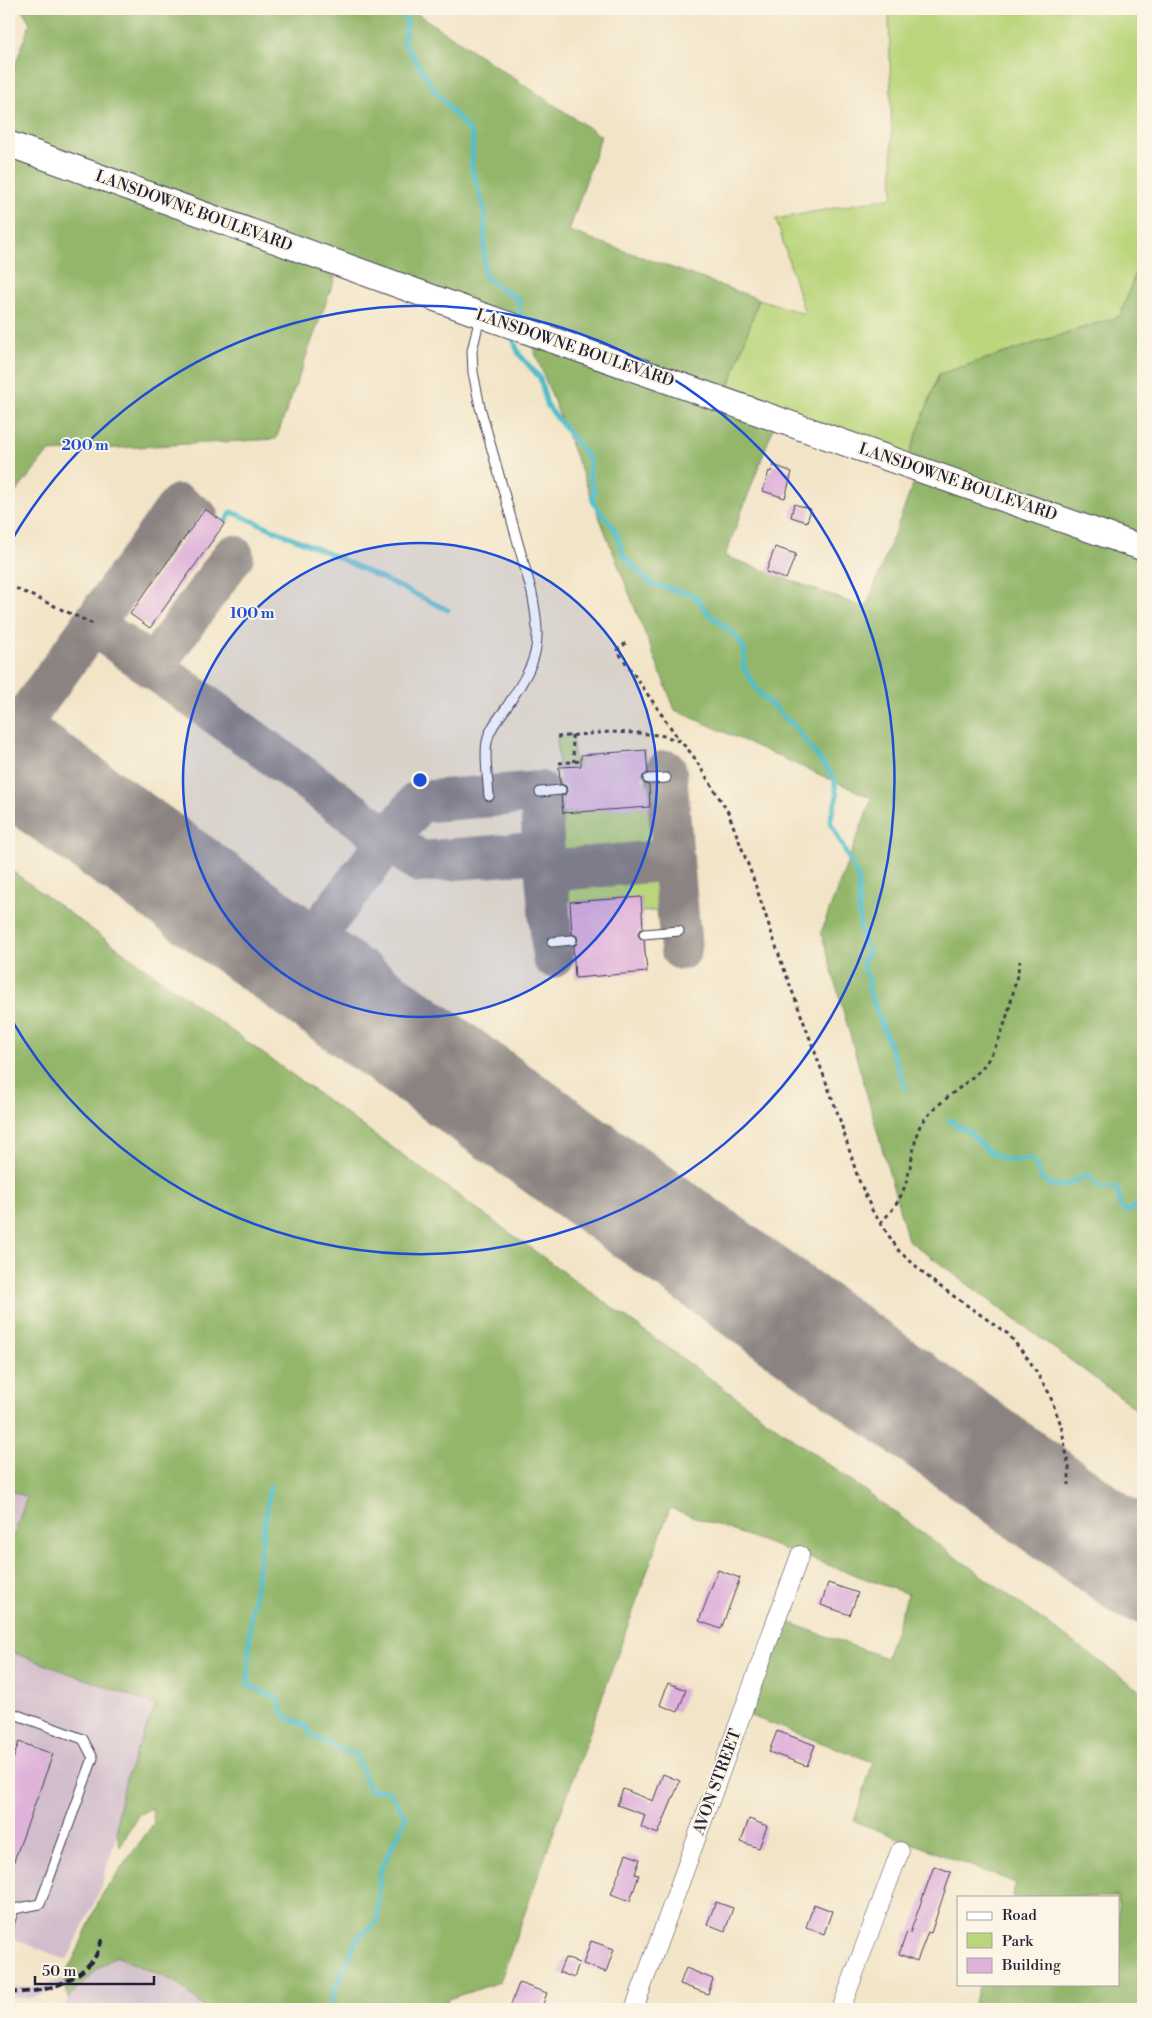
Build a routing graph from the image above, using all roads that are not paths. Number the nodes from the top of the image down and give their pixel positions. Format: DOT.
graph roads {
  1 [pos="9,144"];
  2 [pos="481,315"];
  3 [pos="1143,548"];
  4 [pos="666,778"];
  5 [pos="648,779"];
  6 [pos="561,790"];
  7 [pos="540,792"];
  8 [pos="489,796"];
  9 [pos="679,931"];
  10 [pos="644,934"];
  11 [pos="572,940"];
  12 [pos="552,942"];
  13 [pos="800,1554"];
  14 [pos="9,1712"];
  15 [pos="900,1851"];
  16 [pos="11,1908"];
  17 [pos="9,1924"];
  18 [pos="634,2009"];
  19 [pos="841,2009"];
  1 -- 2 [label="street, LANSDOWNE BOULEVARD"];
  2 -- 3 [label="street, LANSDOWNE BOULEVARD"];
  2 -- 8 [label="lane"];
  4 -- 5 [label="lane"];
  6 -- 7 [label="lane"];
  9 -- 10 [label="lane"];
  11 -- 12 [label="lane"];
  13 -- 18 [label="street, AVON STREET"];
  14 -- 16 [label="lane"];
  15 -- 19 [label="street"];
  16 -- 17 [label="lane"];
}
